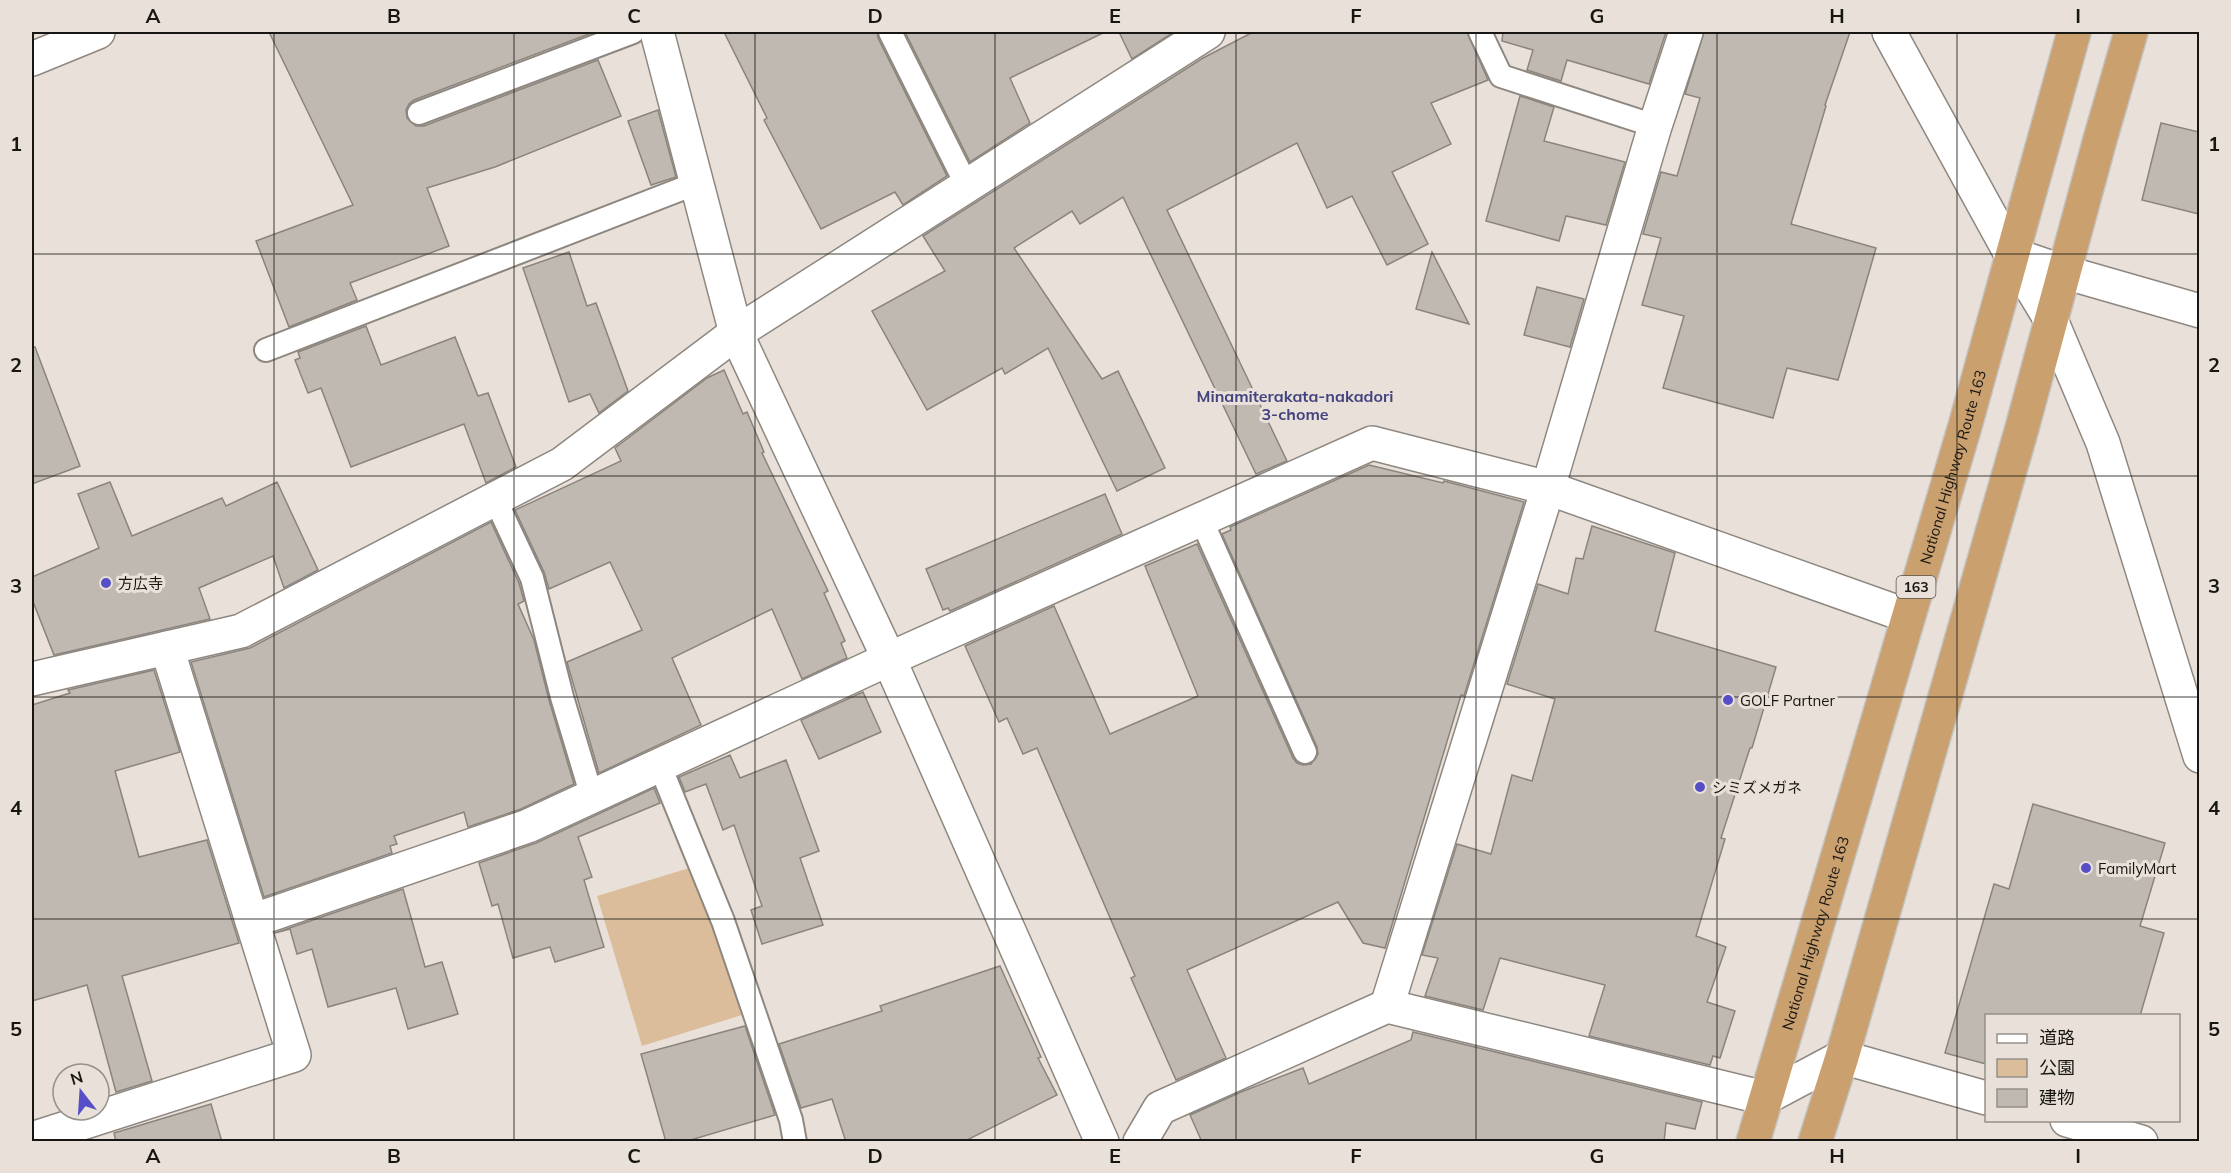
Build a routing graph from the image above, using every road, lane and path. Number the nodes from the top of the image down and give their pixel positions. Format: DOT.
graph roads {
  1 [pos="98,32"];
  2 [pos="633,32"];
  3 [pos="657,32"];
  4 [pos="890,32"];
  5 [pos="1208,32"];
  6 [pos="1480,32"];
  7 [pos="1686,32"];
  8 [pos="1889,32"];
  9 [pos="2074,32"];
  10 [pos="2131,32"];
  11 [pos="32,58"];
  12 [pos="419,113"];
  13 [pos="1654,126"];
  14 [pos="697,183"];
  15 [pos="967,186"];
  16 [pos="2011,254"];
  17 [pos="2064,272"];
  18 [pos="2199,311"];
  19 [pos="2050,320"];
  20 [pos="736,333"];
  21 [pos="266,350"];
  22 [pos="1548,488"];
  23 [pos="495,499"];
  24 [pos="1201,519"];
  25 [pos="1908,616"];
  26 [pos="167,648"];
  27 [pos="889,659"];
  28 [pos="32,679"];
  29 [pos="1305,752"];
  30 [pos="2199,756"];
  31 [pos="660,766"];
  32 [pos="592,797"];
  33 [pos="252,921"];
  34 [pos="1387,1006"];
  35 [pos="1842,1057"];
  36 [pos="1765,1098"];
  37 [pos="1985,1098"];
  38 [pos="2074,1122"];
  39 [pos="32,1138"];
  40 [pos="795,1142"];
  41 [pos="1102,1142"];
  42 [pos="1140,1142"];
  43 [pos="1753,1142"];
  44 [pos="1815,1142"];
  45 [pos="2141,1142"];
  1 -- 11 [label="street"];
  2 -- 12 [label="lane"];
  3 -- 14 [label="street"];
  4 -- 15 [label="lane"];
  5 -- 15 [label="street"];
  6 -- 13 [label="lane"];
  7 -- 13 [label="street"];
  8 -- 16 [label="street"];
  9 -- 16 [label="highway, National Highway Route 163 / 163"];
  10 -- 17 [label="highway"];
  13 -- 22 [label="street"];
  14 -- 20 [label="street"];
  14 -- 21 [label="lane"];
  15 -- 20 [label="street"];
  16 -- 17 [label="street"];
  16 -- 19 [label="street"];
  16 -- 25 [label="highway, National Highway Route 163 / 163"];
  17 -- 18 [label="street"];
  17 -- 19 [label="highway"];
  19 -- 30 [label="street"];
  19 -- 35 [label="highway"];
  20 -- 23 [label="street"];
  20 -- 27 [label="street"];
  22 -- 24 [label="street"];
  22 -- 25 [label="street"];
  22 -- 34 [label="street"];
  23 -- 26 [label="street"];
  23 -- 32 [label="lane"];
  24 -- 27 [label="street"];
  24 -- 29 [label="lane"];
  25 -- 36 [label="highway, National Highway Route 163 / 163"];
  26 -- 28 [label="street"];
  26 -- 33 [label="street"];
  27 -- 31 [label="street"];
  27 -- 41 [label="street"];
  31 -- 32 [label="street"];
  31 -- 40 [label="lane"];
  32 -- 33 [label="street"];
  33 -- 39 [label="street"];
  34 -- 36 [label="street"];
  34 -- 42 [label="street"];
  35 -- 36 [label="street"];
  35 -- 37 [label="street"];
  35 -- 44 [label="highway"];
  36 -- 43 [label="highway, National Highway Route 163 / 163"];
  38 -- 45 [label="street"];
}
